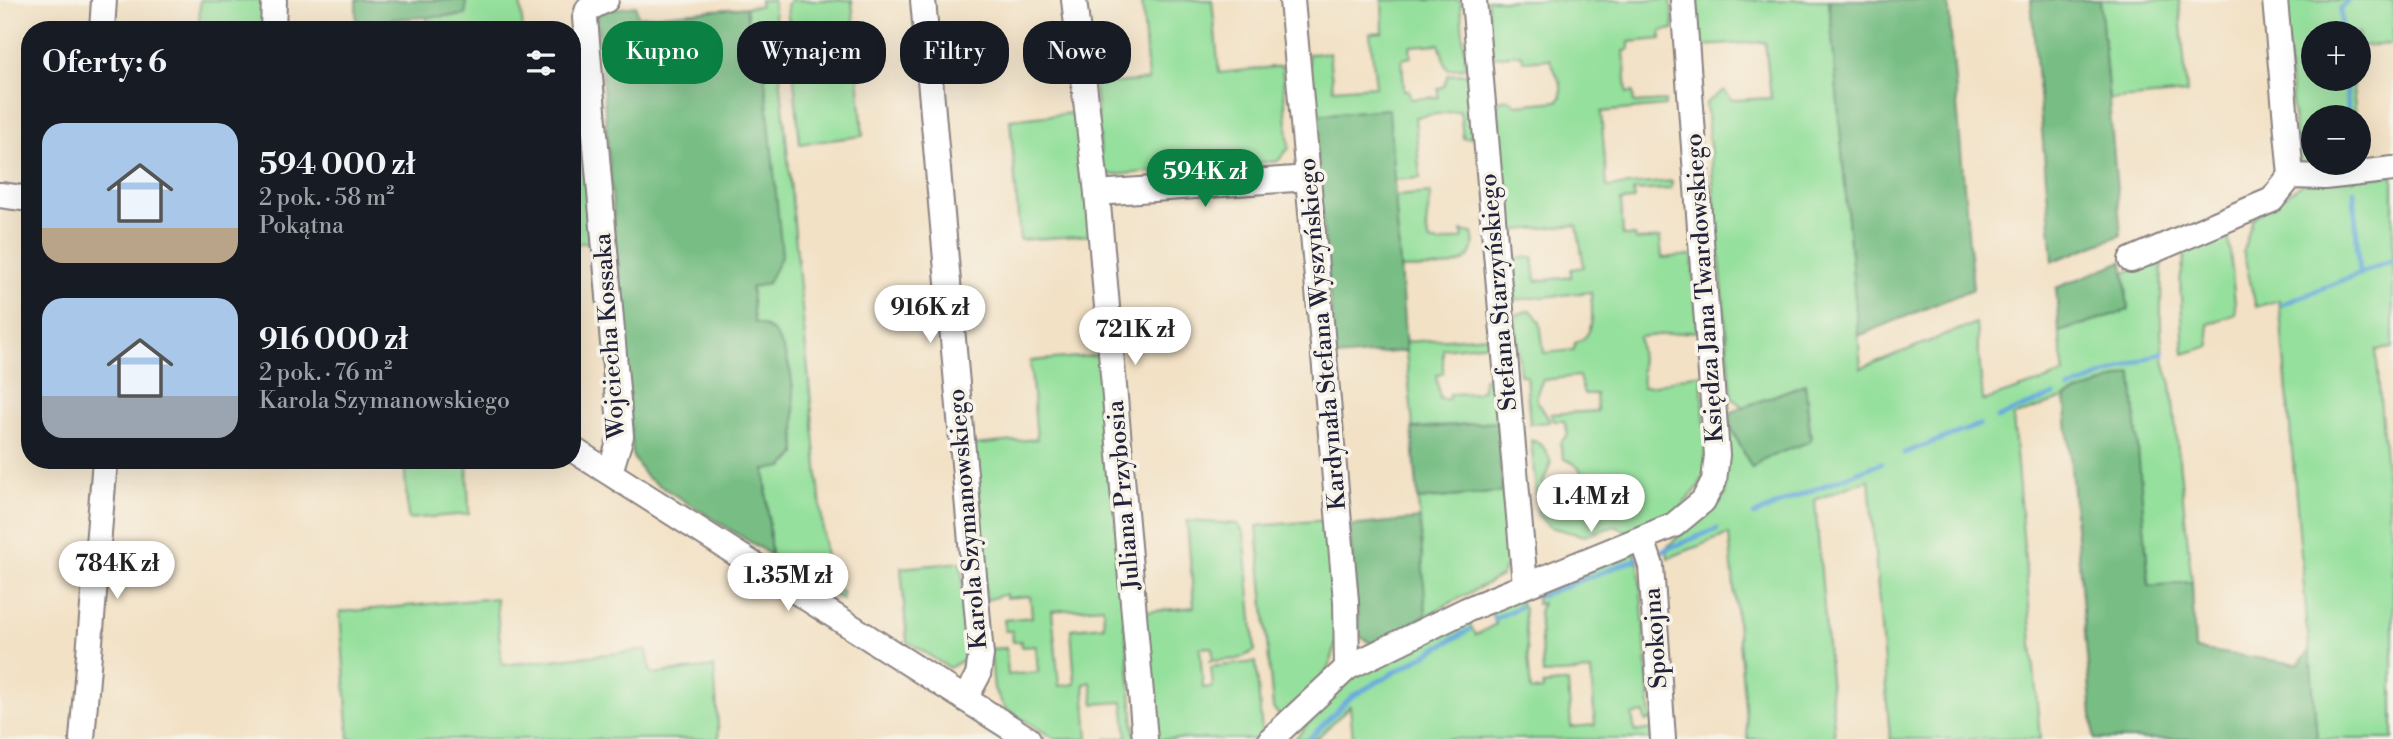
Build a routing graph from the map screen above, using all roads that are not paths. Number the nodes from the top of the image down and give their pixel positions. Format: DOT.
graph roads {
  1 [pos="104,0"];
  2 [pos="274,0"];
  3 [pos="606,0"];
  4 [pos="923,0"];
  5 [pos="1074,0"];
  6 [pos="1292,0"];
  7 [pos="1474,0"];
  8 [pos="1683,0"];
  9 [pos="2274,0"];
  10 [pos="103,21"];
  11 [pos="273,21"];
  12 [pos="2393,169"];
  13 [pos="2291,176"];
  14 [pos="1309,178"];
  15 [pos="1097,193"];
  16 [pos="0,195"];
  17 [pos="21,198"];
  18 [pos="2131,260"];
  19 [pos="581,454"];
  20 [pos="105,469"];
  21 [pos="610,472"];
  22 [pos="1642,539"];
  23 [pos="1525,585"];
  24 [pos="1347,667"];
  25 [pos="965,699"];
  26 [pos="82,739"];
  27 [pos="1028,739"];
  28 [pos="1146,739"];
  29 [pos="1271,739"];
  30 [pos="1663,739"];
  1 -- 10 [label="street"];
  2 -- 11 [label="street"];
  3 -- 21 [label="street, Wojciecha Kossaka"];
  4 -- 25 [label="street, Karola Szymanowskiego"];
  5 -- 15 [label="street, Juliana Przybosia"];
  6 -- 14 [label="street, Kardynała Stefana Wyszyńskiego"];
  7 -- 23 [label="street, Stefana Starzyńskiego"];
  8 -- 22 [label="street, Księdza Jana Twardowskiego"];
  9 -- 13 [label="street"];
  12 -- 13 [label="street"];
  13 -- 18 [label="street"];
  14 -- 15 [label="street"];
  14 -- 24 [label="street, Kardynała Stefana Wyszyńskiego"];
  15 -- 28 [label="street, Juliana Przybosia"];
  16 -- 17 [label="street"];
  19 -- 21 [label="street"];
  20 -- 26 [label="street"];
  21 -- 25 [label="street"];
  22 -- 23 [label="street"];
  22 -- 30 [label="street, Spokojna"];
  23 -- 24 [label="street"];
  24 -- 29 [label="street"];
  25 -- 27 [label="street"];
}
